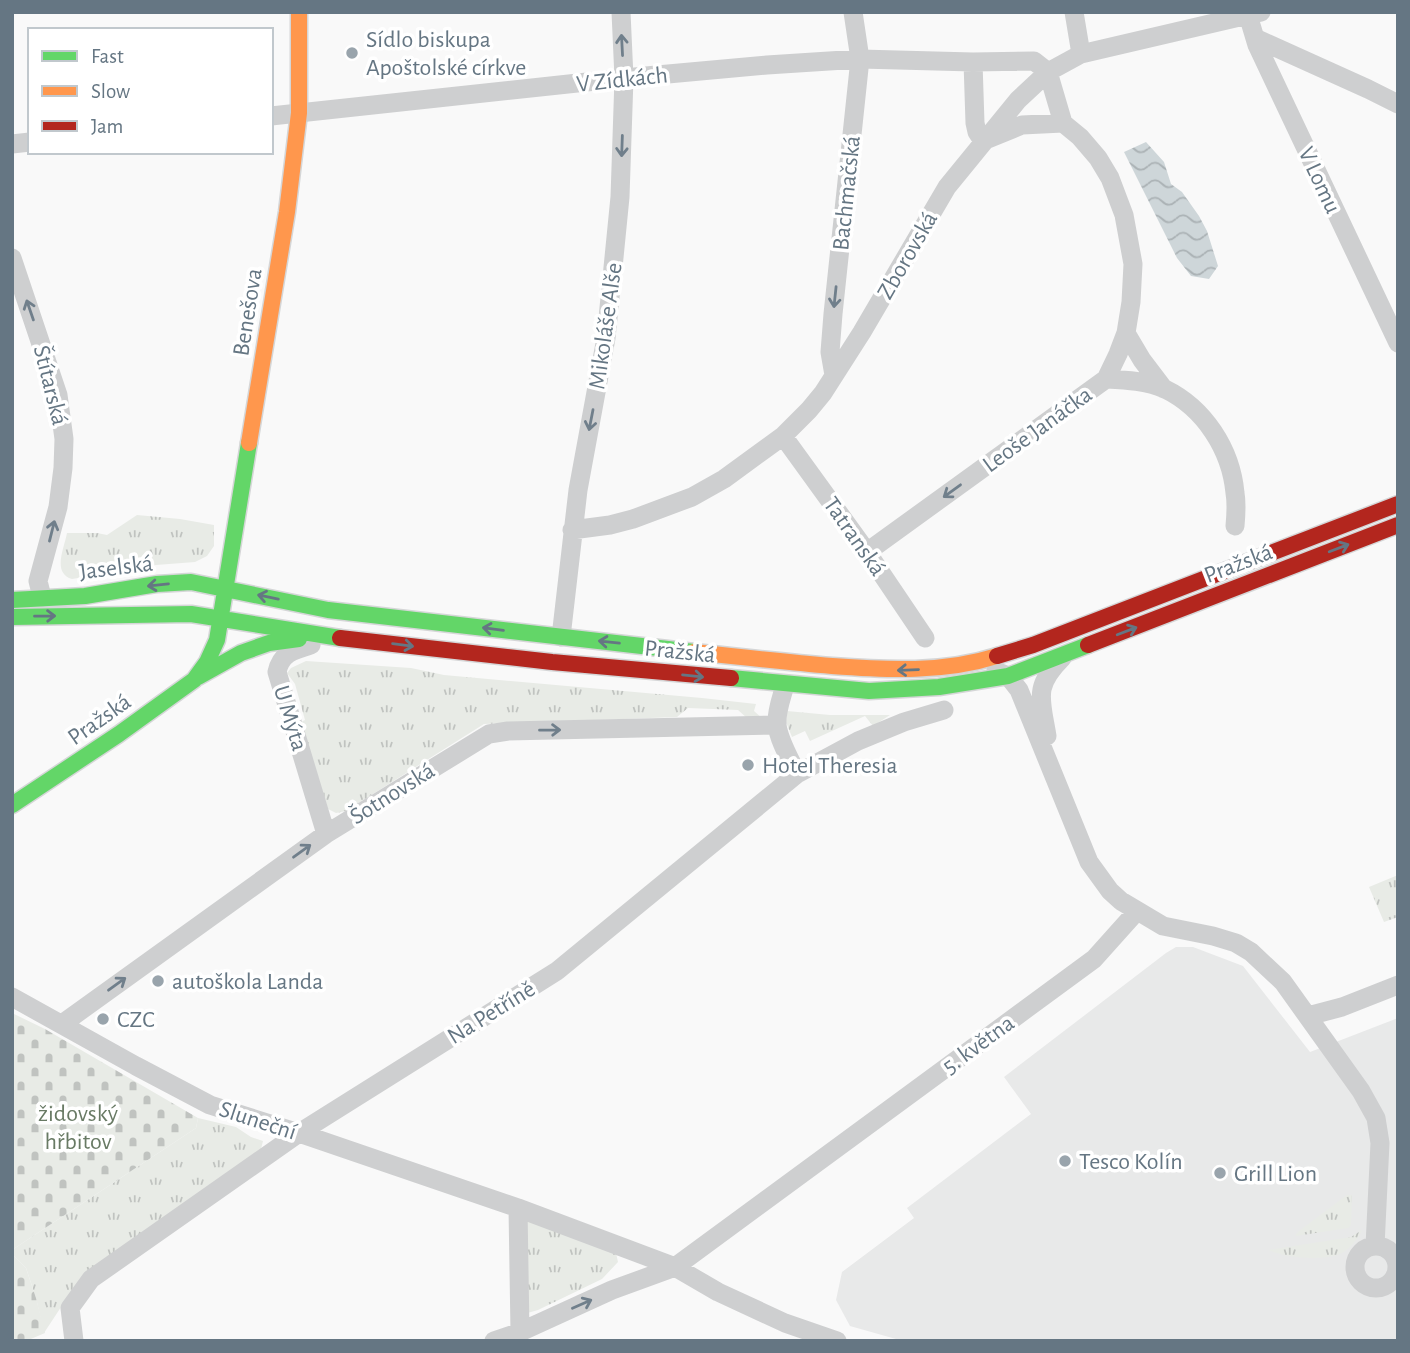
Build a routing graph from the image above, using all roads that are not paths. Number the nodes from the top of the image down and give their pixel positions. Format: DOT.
graph roads {
  1 [pos="299,12"];
  2 [pos="621,12"];
  3 [pos="853,12"];
  4 [pos="1074,12"];
  5 [pos="1254,14"];
  6 [pos="1255,38"];
  7 [pos="1081,54"];
  8 [pos="860,59"];
  9 [pos="973,62"];
  10 [pos="1048,72"];
  11 [pos="624,78"];
  12 [pos="1398,104"];
  13 [pos="299,113"];
  14 [pos="273,116"];
  15 [pos="1063,123"];
  16 [pos="983,141"];
  17 [pos="12,258"];
  18 [pos="1126,333"];
  19 [pos="1398,343"];
  20 [pos="834,375"];
  21 [pos="1106,379"];
  22 [pos="1164,389"];
  23 [pos="783,436"];
  24 [pos="1398,504"];
  25 [pos="1398,525"];
  26 [pos="1235,526"];
  27 [pos="572,530"];
  28 [pos="867,552"];
  29 [pos="225,589"];
  30 [pos="42,597"];
  31 [pos="12,600"];
  32 [pos="12,617"];
  33 [pos="220,618"];
  34 [pos="329,636"];
  35 [pos="561,637"];
  36 [pos="925,638"];
  37 [pos="1033,645"];
  38 [pos="1063,656"];
  39 [pos="976,663"];
  40 [pos="1008,677"];
  41 [pos="194,680"];
  42 [pos="785,685"];
  43 [pos="944,710"];
  44 [pos="777,725"];
  45 [pos="1052,771"];
  46 [pos="797,774"];
  47 [pos="12,805"];
  48 [pos="326,834"];
  49 [pos="1138,911"];
  50 [pos="1398,985"];
  51 [pos="12,997"];
  52 [pos="1308,1016"];
  53 [pos="62,1024"];
  54 [pos="299,1133"];
  55 [pos="518,1208"];
  56 [pos="1375,1246"];
  57 [pos="675,1267"];
  58 [pos="520,1332"];
  59 [pos="74,1341"];
  60 [pos="494,1341"];
  61 [pos="837,1341"];
  1 -- 13 [label="street, Benešova"];
  11 -- 2 [label="street, Mikoláše Alše, one-way"];
  3 -- 8 [label="street, Bachmačská"];
  4 -- 7 [label="street"];
  5 -- 6 [label="street, V Lomu"];
  5 -- 7 [label="street, Zborovská"];
  6 -- 12 [label="street"];
  6 -- 19 [label="street, V Lomu"];
  7 -- 10 [label="street, Zborovská"];
  8 -- 9 [label="street, V Zídkách"];
  8 -- 11 [label="street, V Zídkách"];
  8 -- 20 [label="street, Bachmačská, one-way"];
  9 -- 10 [label="street, V Zídkách"];
  9 -- 16 [label="street"];
  10 -- 15 [label="street"];
  10 -- 16 [label="street, Zborovská"];
  11 -- 13 [label="street, V Zídkách"];
  11 -- 27 [label="street, Mikoláše Alše, one-way"];
  13 -- 14 [label="street, V Zídkách"];
  13 -- 29 [label="street, Benešova"];
  15 -- 16 [label="street"];
  15 -- 18 [label="street, Leoše Janáčka"];
  16 -- 20 [label="street, Zborovská"];
  30 -- 17 [label="street, Štítarská, one-way"];
  18 -- 21 [label="street, Leoše Janáčka"];
  18 -- 22 [label="street"];
  20 -- 23 [label="street, Zborovská"];
  21 -- 22 [label="street"];
  21 -- 28 [label="street, Leoše Janáčka, one-way"];
  22 -- 26 [label="street"];
  23 -- 27 [label="street, Zborovská"];
  23 -- 28 [label="street, Tatranská"];
  24 -- 37 [label="street, Pražská"];
  38 -- 25 [label="street, Pražská, one-way"];
  27 -- 35 [label="street, Mikoláše Alše"];
  28 -- 36 [label="street, Tatranská"];
  29 -- 30 [label="street, Jaselská, one-way"];
  29 -- 33 [label="street, Benešova"];
  35 -- 29 [label="street, Pražská, one-way"];
  30 -- 31 [label="street, Jaselská"];
  32 -- 33 [label="street, Jaselská, one-way"];
  33 -- 34 [label="street, Pražská"];
  33 -- 41 [label="street, Pražská"];
  34 -- 41 [label="street"];
  34 -- 42 [label="street, Pražská, one-way"];
  34 -- 48 [label="street, U Mýta"];
  39 -- 35 [label="street, Pražská, one-way"];
  37 -- 39 [label="street, Pražská"];
  37 -- 40 [label="street"];
  38 -- 40 [label="street, Pražská"];
  38 -- 45 [label="street"];
  39 -- 40 [label="street"];
  40 -- 42 [label="street, Pražská"];
  40 -- 45 [label="street"];
  41 -- 47 [label="street, Pražská"];
  42 -- 44 [label="street"];
  43 -- 46 [label="street, Na Petříně"];
  44 -- 46 [label="street"];
  48 -- 44 [label="street, Šotnovská, one-way"];
  45 -- 49 [label="street"];
  46 -- 54 [label="street, Na Petříně"];
  53 -- 48 [label="street, Šotnovská, one-way"];
  49 -- 52 [label="street"];
  49 -- 57 [label="street, 5. května"];
  50 -- 52 [label="street"];
  51 -- 53 [label="street, Sluneční"];
  52 -- 56 [label="street"];
  53 -- 54 [label="street, Sluneční"];
  54 -- 55 [label="street, Sluneční"];
  54 -- 59 [label="street, Na Petříně"];
  55 -- 57 [label="street, Sluneční"];
  55 -- 58 [label="street"];
  58 -- 57 [label="street, 5. května, one-way"];
  57 -- 61 [label="street, Sluneční"];
  58 -- 60 [label="street, 5. května"];
}
